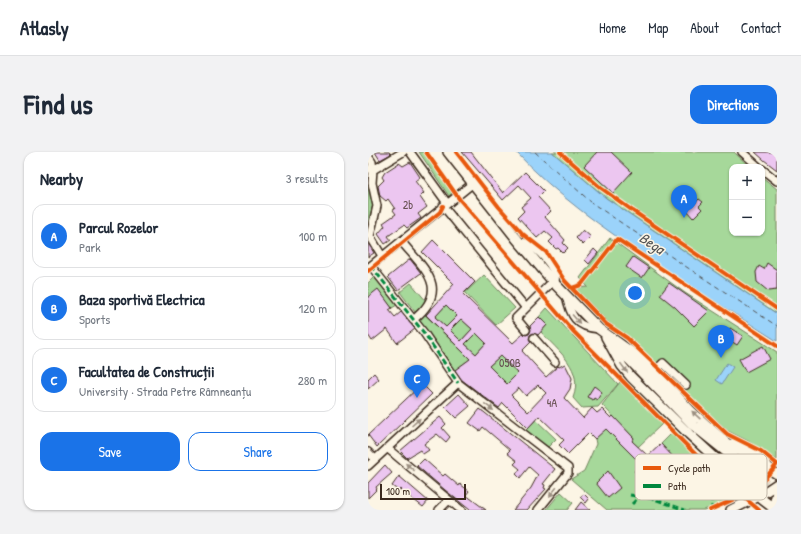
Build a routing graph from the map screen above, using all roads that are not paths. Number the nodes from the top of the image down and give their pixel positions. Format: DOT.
graph roads {
  1 [pos="403,152"];
  2 [pos="410,152"];
  3 [pos="448,152"];
  4 [pos="742,152"];
  5 [pos="368,156"];
  6 [pos="756,164"];
  7 [pos="370,169"];
  8 [pos="765,171"];
  9 [pos="777,181"];
  10 [pos="472,184"];
  11 [pos="445,205"];
  12 [pos="401,241"];
  13 [pos="382,256"];
  14 [pos="369,267"];
  15 [pos="554,283"];
  16 [pos="526,308"];
  17 [pos="413,320"];
  18 [pos="526,330"];
  19 [pos="602,332"];
  20 [pos="534,338"];
  21 [pos="555,362"];
  22 [pos="654,372"];
  23 [pos="458,383"];
  24 [pos="686,385"];
  25 [pos="387,448"];
  26 [pos="368,452"];
  27 [pos="712,454"];
  28 [pos="729,454"];
  29 [pos="745,454"];
  30 [pos="375,459"];
  31 [pos="368,466"];
  32 [pos="777,484"];
  33 [pos="767,491"];
  34 [pos="777,492"];
  35 [pos="449,500"];
  36 [pos="752,500"];
  37 [pos="765,500"];
  38 [pos="776,509"];
  39 [pos="439,510"];
  40 [pos="462,510"];
  41 [pos="538,510"];
  42 [pos="731,510"];
  1 -- 7 [label="street"];
  2 -- 11 [label="street"];
  3 -- 10 [label="main road"];
  4 -- 6 [label="street"];
  5 -- 7 [label="street"];
  7 -- 13 [label="street"];
  8 -- 9 [label="street"];
  10 -- 11 [label="street"];
  10 -- 15 [label="main road"];
  11 -- 12 [label="street"];
  11 -- 16 [label="street"];
  12 -- 13 [label="street"];
  12 -- 17 [label="street"];
  13 -- 14 [label="street"];
  14 -- 17 [label="street"];
  15 -- 16 [label="street"];
  15 -- 19 [label="main road"];
  16 -- 18 [label="street"];
  17 -- 23 [label="street"];
  19 -- 22 [label="main road"];
  19 -- 27 [label="main road, one-way"];
  19 -- 28 [label="main road"];
  20 -- 21 [label="street"];
  22 -- 24 [label="street"];
  29 -- 22 [label="main road, one-way"];
  25 -- 23 [label="street, one-way"];
  23 -- 41 [label="street, one-way"];
  25 -- 30 [label="street"];
  35 -- 25 [label="street, one-way"];
  26 -- 30 [label="street"];
  30 -- 31 [label="street"];
  32 -- 33 [label="main road"];
  34 -- 38 [label="main road"];
  35 -- 39 [label="street"];
  35 -- 40 [label="street"];
  36 -- 42 [label="main road"];
  37 -- 38 [label="main road"];
}
